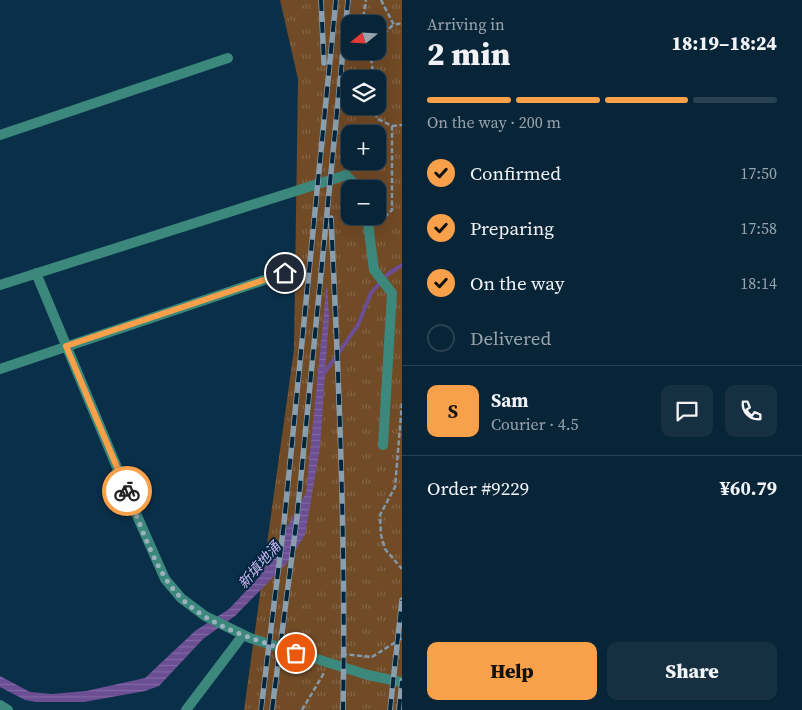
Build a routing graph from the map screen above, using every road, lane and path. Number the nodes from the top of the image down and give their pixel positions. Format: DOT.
graph roads {
  1 [pos="366,0"];
  2 [pos="381,0"];
  3 [pos="364,15"];
  4 [pos="402,23"];
  5 [pos="394,25"];
  6 [pos="386,32"];
  7 [pos="228,58"];
  8 [pos="376,115"];
  9 [pos="402,125"];
  10 [pos="392,126"];
  11 [pos="0,136"];
  12 [pos="351,180"];
  13 [pos="368,225"];
  14 [pos="369,229"];
  15 [pos="285,273"];
  16 [pos="36,274"];
  17 [pos="0,285"];
  18 [pos="390,290"];
  19 [pos="402,304"];
  20 [pos="66,346"];
  21 [pos="0,369"];
  22 [pos="402,403"];
  23 [pos="383,445"];
  24 [pos="402,569"];
  25 [pos="244,635"];
  26 [pos="402,682"];
  27 [pos="0,705"];
  28 [pos="8,710"];
  29 [pos="186,710"];
  1 -- 3 [label="path"];
  2 -- 5 [label="path"];
  4 -- 5 [label="path"];
  5 -- 6 [label="path"];
  7 -- 11 [label="street"];
  8 -- 10 [label="path"];
  9 -- 10 [label="path"];
  10 -- 14 [label="path"];
  12 -- 16 [label="street"];
  13 -- 14 [label="street"];
  14 -- 18 [label="street"];
  15 -- 20 [label="street"];
  16 -- 17 [label="street"];
  16 -- 20 [label="street"];
  18 -- 19 [label="street"];
  18 -- 23 [label="street"];
  20 -- 21 [label="street"];
  20 -- 25 [label="street"];
  22 -- 24 [label="path"];
  25 -- 26 [label="street"];
  25 -- 29 [label="street"];
  27 -- 28 [label="street"];
}
